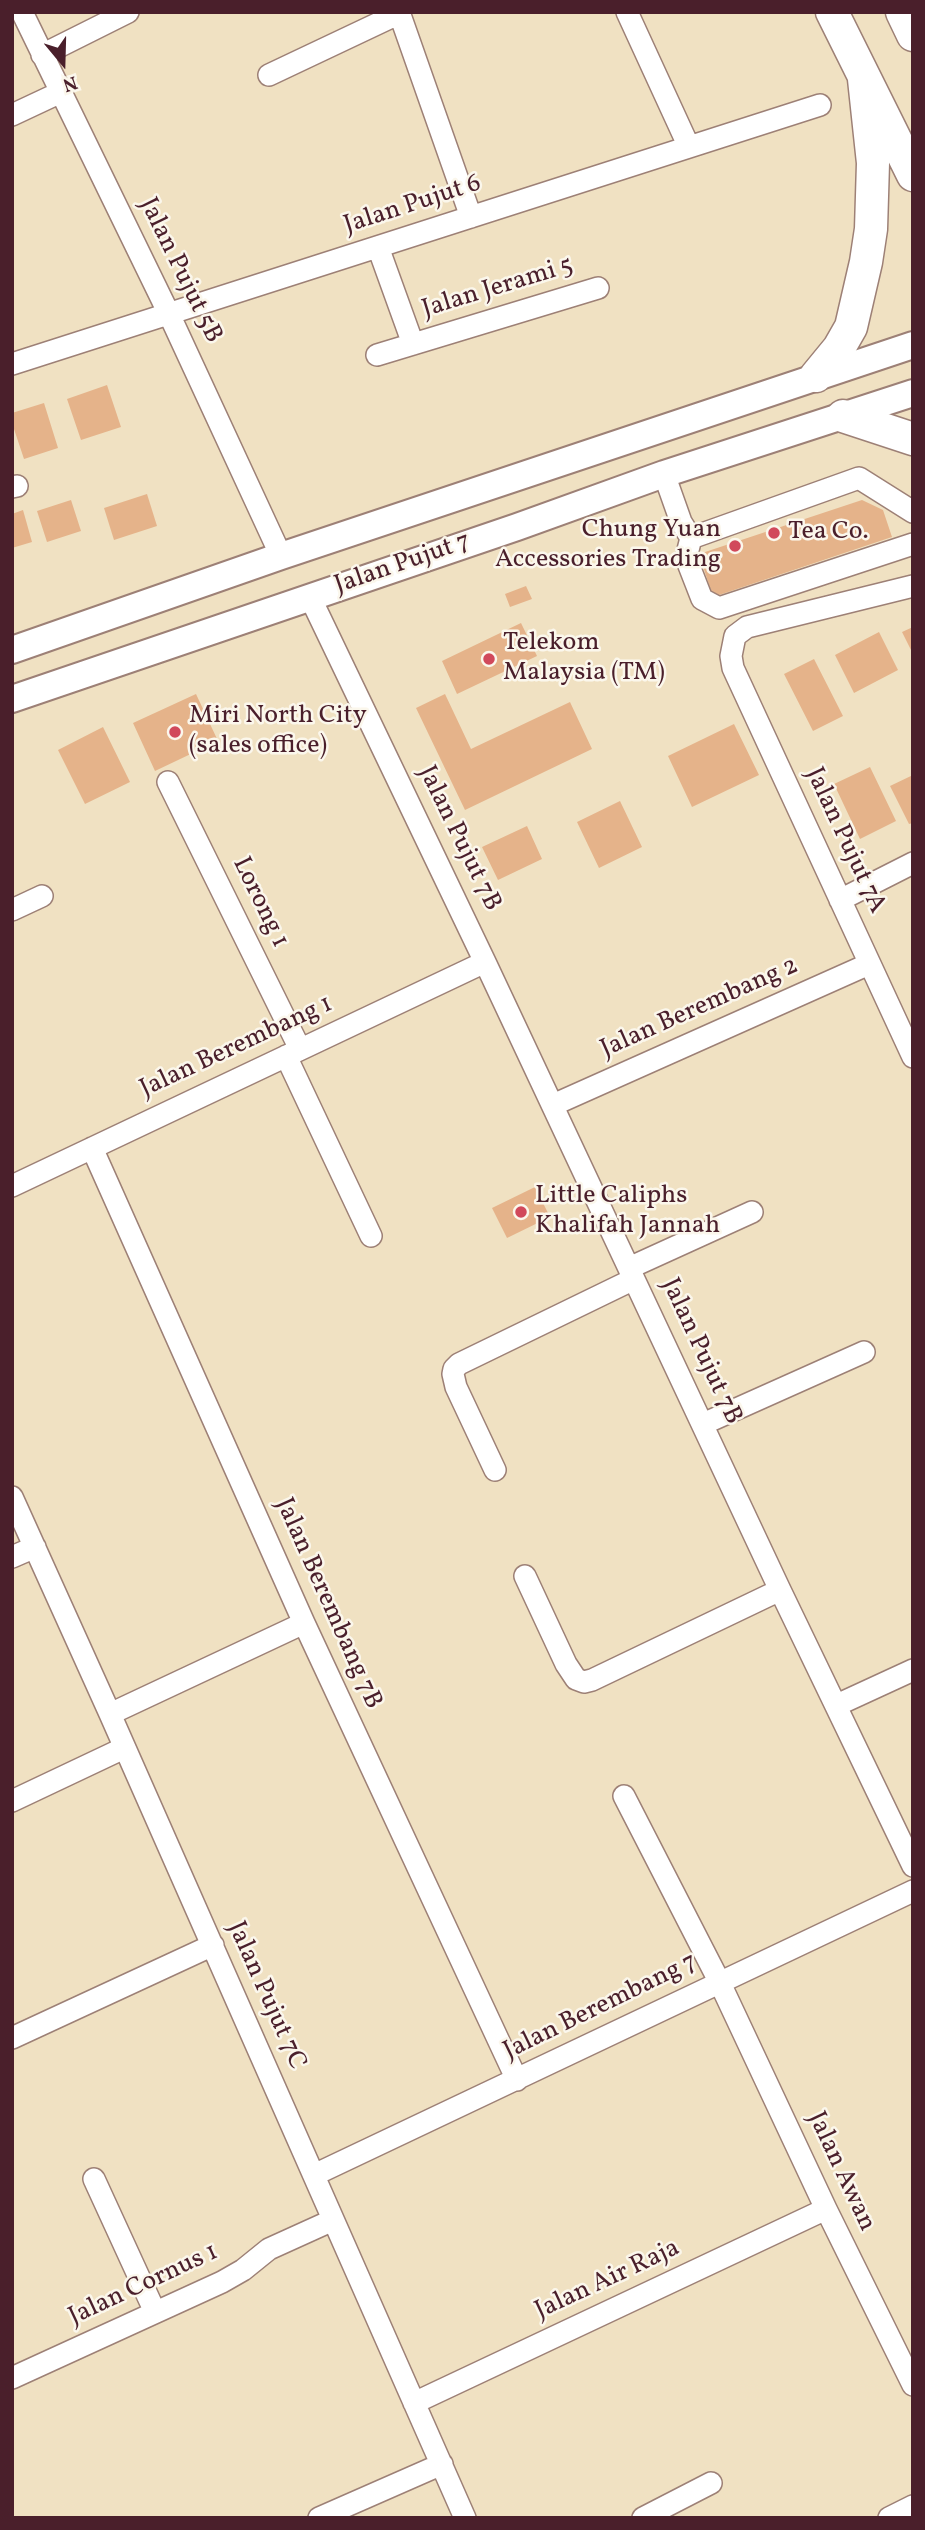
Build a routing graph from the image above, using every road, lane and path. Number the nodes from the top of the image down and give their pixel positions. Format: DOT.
graph roads {
  1 [pos="22,12"];
  2 [pos="128,12"];
  3 [pos="627,12"];
  4 [pos="832,12"];
  5 [pos="902,12"];
  6 [pos="399,13"];
  7 [pos="913,35"];
  8 [pos="42,55"];
  9 [pos="269,75"];
  10 [pos="864,79"];
  11 [pos="61,92"];
  12 [pos="820,105"];
  13 [pos="12,115"];
  14 [pos="690,147"];
  15 [pos="913,175"];
  16 [pos="471,217"];
  17 [pos="378,247"];
  18 [pos="598,288"];
  19 [pos="169,314"];
  20 [pos="413,344"];
  21 [pos="913,345"];
  22 [pos="377,355"];
  23 [pos="12,364"];
  24 [pos="816,376"];
  25 [pos="913,393"];
  26 [pos="843,416"];
  27 [pos="913,439"];
  28 [pos="664,474"];
  29 [pos="913,512"];
  30 [pos="691,538"];
  31 [pos="913,544"];
  32 [pos="281,556"];
  33 [pos="913,586"];
  34 [pos="310,597"];
  35 [pos="719,608"];
  36 [pos="733,641"];
  37 [pos="12,650"];
  38 [pos="12,699"];
  39 [pos="168,782"];
  40 [pos="913,863"];
  41 [pos="42,896"];
  42 [pos="840,900"];
  43 [pos="12,910"];
  44 [pos="485,962"];
  45 [pos="869,964"];
  46 [pos="293,1053"];
  47 [pos="913,1058"];
  48 [pos="553,1105"];
  49 [pos="92,1148"];
  50 [pos="12,1186"];
  51 [pos="752,1212"];
  52 [pos="371,1236"];
  53 [pos="632,1274"];
  54 [pos="864,1352"];
  55 [pos="704,1424"];
  56 [pos="495,1471"];
  57 [pos="12,1497"];
  58 [pos="34,1547"];
  59 [pos="12,1557"];
  60 [pos="524,1576"];
  61 [pos="780,1590"];
  62 [pos="304,1623"];
  63 [pos="913,1670"];
  64 [pos="837,1705"];
  65 [pos="110,1714"];
  66 [pos="124,1748"];
  67 [pos="624,1796"];
  68 [pos="12,1801"];
  69 [pos="913,1866"];
  70 [pos="913,1891"];
  71 [pos="213,1945"];
  72 [pos="719,1981"];
  73 [pos="12,2038"];
  74 [pos="517,2080"];
  75 [pos="314,2175"];
  76 [pos="94,2179"];
  77 [pos="825,2209"];
  78 [pos="333,2220"];
  79 [pos="155,2312"];
  80 [pos="12,2378"];
  81 [pos="913,2385"];
  82 [pos="414,2403"];
  83 [pos="442,2465"];
  84 [pos="711,2483"];
  85 [pos="913,2506"];
  86 [pos="319,2518"];
  87 [pos="465,2518"];
  88 [pos="643,2518"];
  89 [pos="889,2518"];
  1 -- 8 [label="street, Jalan Pujut 5B"];
  2 -- 8 [label="street"];
  3 -- 14 [label="street"];
  4 -- 10 [label="highway"];
  5 -- 7 [label="highway"];
  6 -- 9 [label="street"];
  6 -- 16 [label="street"];
  8 -- 11 [label="street, Jalan Pujut 5B"];
  10 -- 15 [label="highway"];
  10 -- 24 [label="highway"];
  11 -- 13 [label="street"];
  11 -- 19 [label="street, Jalan Pujut 5B"];
  12 -- 14 [label="street, Jalan Pujut 6"];
  14 -- 16 [label="street, Jalan Pujut 6"];
  16 -- 17 [label="street, Jalan Pujut 6"];
  17 -- 19 [label="street, Jalan Pujut 6"];
  17 -- 20 [label="street, Jalan Jerami 5"];
  18 -- 20 [label="street, Jalan Jerami 5"];
  19 -- 23 [label="street, Jalan Pujut 6"];
  19 -- 32 [label="street, Jalan Pujut 5B"];
  20 -- 22 [label="street, Jalan Jerami 5"];
  21 -- 24 [label="main road, Jalan Pujut 7"];
  24 -- 32 [label="main road, Jalan Pujut 7"];
  25 -- 26 [label="main road, Jalan Pujut 7"];
  26 -- 27 [label="highway"];
  26 -- 28 [label="main road, Jalan Pujut 7"];
  28 -- 30 [label="street"];
  28 -- 34 [label="main road, Jalan Pujut 7"];
  29 -- 30 [label="street"];
  30 -- 35 [label="street, Jalan Pujut 7A"];
  31 -- 35 [label="street"];
  32 -- 37 [label="main road, Jalan Pujut 7"];
  33 -- 36 [label="street"];
  34 -- 38 [label="main road, Jalan Pujut 7"];
  34 -- 44 [label="street, Jalan Pujut 7B"];
  35 -- 36 [label="street, Jalan Pujut 7A"];
  36 -- 42 [label="street, Jalan Pujut 7A"];
  39 -- 46 [label="street, Lorong 1"];
  40 -- 42 [label="street"];
  41 -- 43 [label="street"];
  42 -- 45 [label="street, Jalan Pujut 7A"];
  44 -- 46 [label="street, Jalan Berembang 1"];
  44 -- 48 [label="street, Jalan Pujut 7B"];
  45 -- 47 [label="street, Jalan Pujut 7A"];
  45 -- 48 [label="street, Jalan Berembang 2"];
  46 -- 49 [label="street, Jalan Berembang 1"];
  46 -- 52 [label="street, Lorong 1"];
  48 -- 53 [label="street, Jalan Pujut 7B"];
  49 -- 50 [label="street, Jalan Berembang 1"];
  49 -- 62 [label="street, Jalan Berembang 7B"];
  51 -- 53 [label="street"];
  53 -- 55 [label="street, Jalan Pujut 7B"];
  53 -- 56 [label="street"];
  54 -- 55 [label="street"];
  55 -- 61 [label="street, Jalan Pujut 7B"];
  57 -- 58 [label="street, Jalan Pujut 7C"];
  58 -- 59 [label="street"];
  58 -- 65 [label="street, Jalan Pujut 7C"];
  60 -- 61 [label="street"];
  61 -- 64 [label="street, Jalan Pujut 7B"];
  62 -- 65 [label="street"];
  62 -- 74 [label="street, Jalan Berembang 7B"];
  63 -- 64 [label="street"];
  64 -- 69 [label="street, Jalan Pujut 7B"];
  65 -- 66 [label="street, Jalan Pujut 7C"];
  66 -- 68 [label="street"];
  66 -- 71 [label="street, Jalan Pujut 7C"];
  67 -- 72 [label="street, Jalan Awan"];
  70 -- 72 [label="street, Jalan Berembang 7"];
  71 -- 73 [label="street"];
  71 -- 75 [label="street, Jalan Pujut 7C"];
  72 -- 74 [label="street, Jalan Berembang 7"];
  72 -- 77 [label="street, Jalan Awan"];
  74 -- 75 [label="street, Jalan Berembang 7"];
  75 -- 78 [label="street, Jalan Pujut 7C"];
  76 -- 79 [label="street"];
  77 -- 81 [label="street, Jalan Awan"];
  77 -- 82 [label="street, Jalan Air Raja"];
  78 -- 79 [label="street, Jalan Cornus 1"];
  78 -- 82 [label="street, Jalan Pujut 7C"];
  79 -- 80 [label="street, Jalan Cornus 1"];
  82 -- 83 [label="street, Jalan Pujut 7C"];
  83 -- 86 [label="street"];
  83 -- 87 [label="street, Jalan Pujut 7C"];
  84 -- 88 [label="street"];
  85 -- 89 [label="street"];
}
